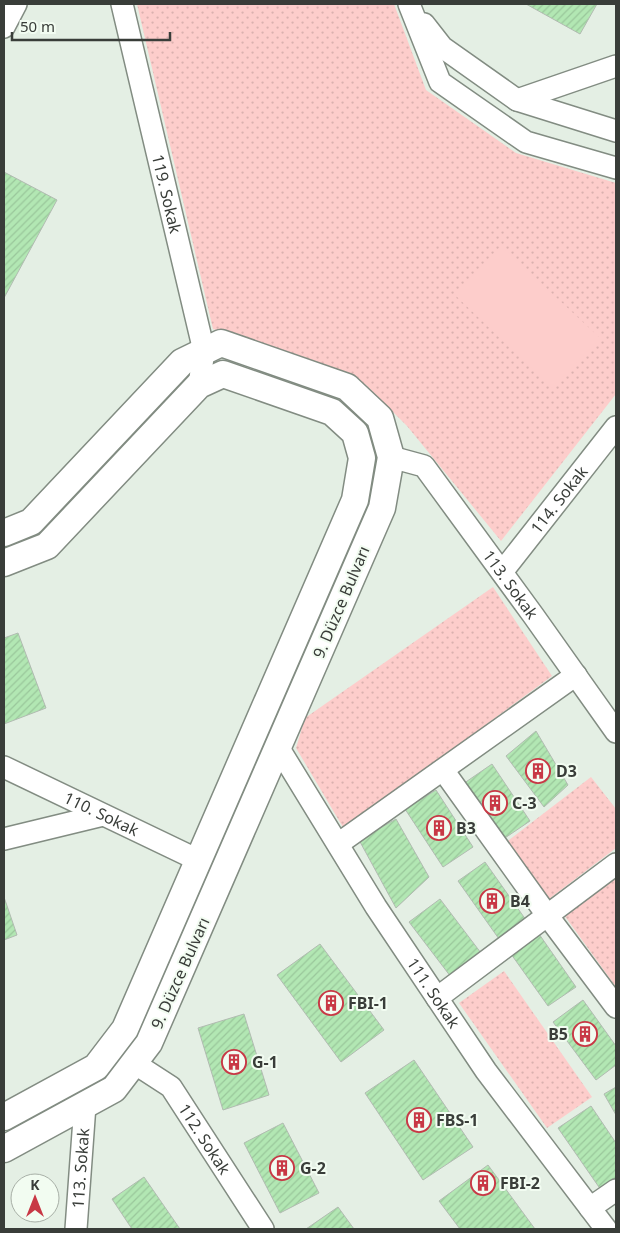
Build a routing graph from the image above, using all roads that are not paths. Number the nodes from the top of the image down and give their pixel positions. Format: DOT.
graph roads {
  1 [pos="16,4"];
  2 [pos="122,4"];
  3 [pos="410,4"];
  4 [pos="4,27"];
  5 [pos="616,66"];
  6 [pos="517,100"];
  7 [pos="616,131"];
  8 [pos="616,168"];
  9 [pos="204,351"];
  10 [pos="199,385"];
  11 [pos="616,428"];
  12 [pos="391,457"];
  13 [pos="4,533"];
  14 [pos="4,563"];
  15 [pos="502,572"];
  16 [pos="576,675"];
  17 [pos="616,732"];
  18 [pos="278,747"];
  19 [pos="4,768"];
  20 [pos="442,770"];
  21 [pos="103,815"];
  22 [pos="4,839"];
  23 [pos="338,844"];
  24 [pos="198,860"];
  25 [pos="616,864"];
  26 [pos="547,915"];
  27 [pos="437,998"];
  28 [pos="616,1007"];
  29 [pos="134,1062"];
  30 [pos="85,1105"];
  31 [pos="4,1117"];
  32 [pos="4,1150"];
  33 [pos="616,1190"];
  34 [pos="590,1208"];
  35 [pos="76,1229"];
  36 [pos="263,1229"];
  37 [pos="606,1229"];
  1 -- 4 [label="street"];
  2 -- 9 [label="street, 119. Sokak"];
  3 -- 6 [label="street"];
  3 -- 8 [label="street"];
  5 -- 6 [label="street"];
  6 -- 7 [label="street"];
  9 -- 10 [label="street, 119. Sokak"];
  9 -- 12 [label="main road, 9. Düzce Bulvarı"];
  9 -- 13 [label="main road, 9. Düzce Bulvarı"];
  10 -- 14 [label="main road, 9. Düzce Bulvarı"];
  10 -- 24 [label="main road, 9. Düzce Bulvarı"];
  11 -- 15 [label="street, 114. Sokak"];
  12 -- 15 [label="street, 113. Sokak"];
  12 -- 18 [label="main road, 9. Düzce Bulvarı"];
  15 -- 16 [label="street, 113. Sokak"];
  16 -- 17 [label="street, 113. Sokak"];
  16 -- 20 [label="street"];
  18 -- 23 [label="street, 111. Sokak"];
  18 -- 29 [label="main road, 9. Düzce Bulvarı"];
  19 -- 21 [label="street, 110. Sokak"];
  20 -- 23 [label="street"];
  20 -- 26 [label="street"];
  21 -- 22 [label="street"];
  21 -- 24 [label="street, 110. Sokak"];
  23 -- 27 [label="street, 111. Sokak"];
  24 -- 31 [label="main road, 9. Düzce Bulvarı"];
  25 -- 26 [label="street"];
  26 -- 27 [label="street"];
  26 -- 28 [label="street"];
  27 -- 34 [label="street, 111. Sokak"];
  29 -- 30 [label="main road, 9. Düzce Bulvarı"];
  29 -- 36 [label="street, 112. Sokak"];
  30 -- 32 [label="main road, 9. Düzce Bulvarı"];
  30 -- 35 [label="street, 113. Sokak"];
  33 -- 34 [label="street"];
  34 -- 37 [label="street, 111. Sokak"];
}
